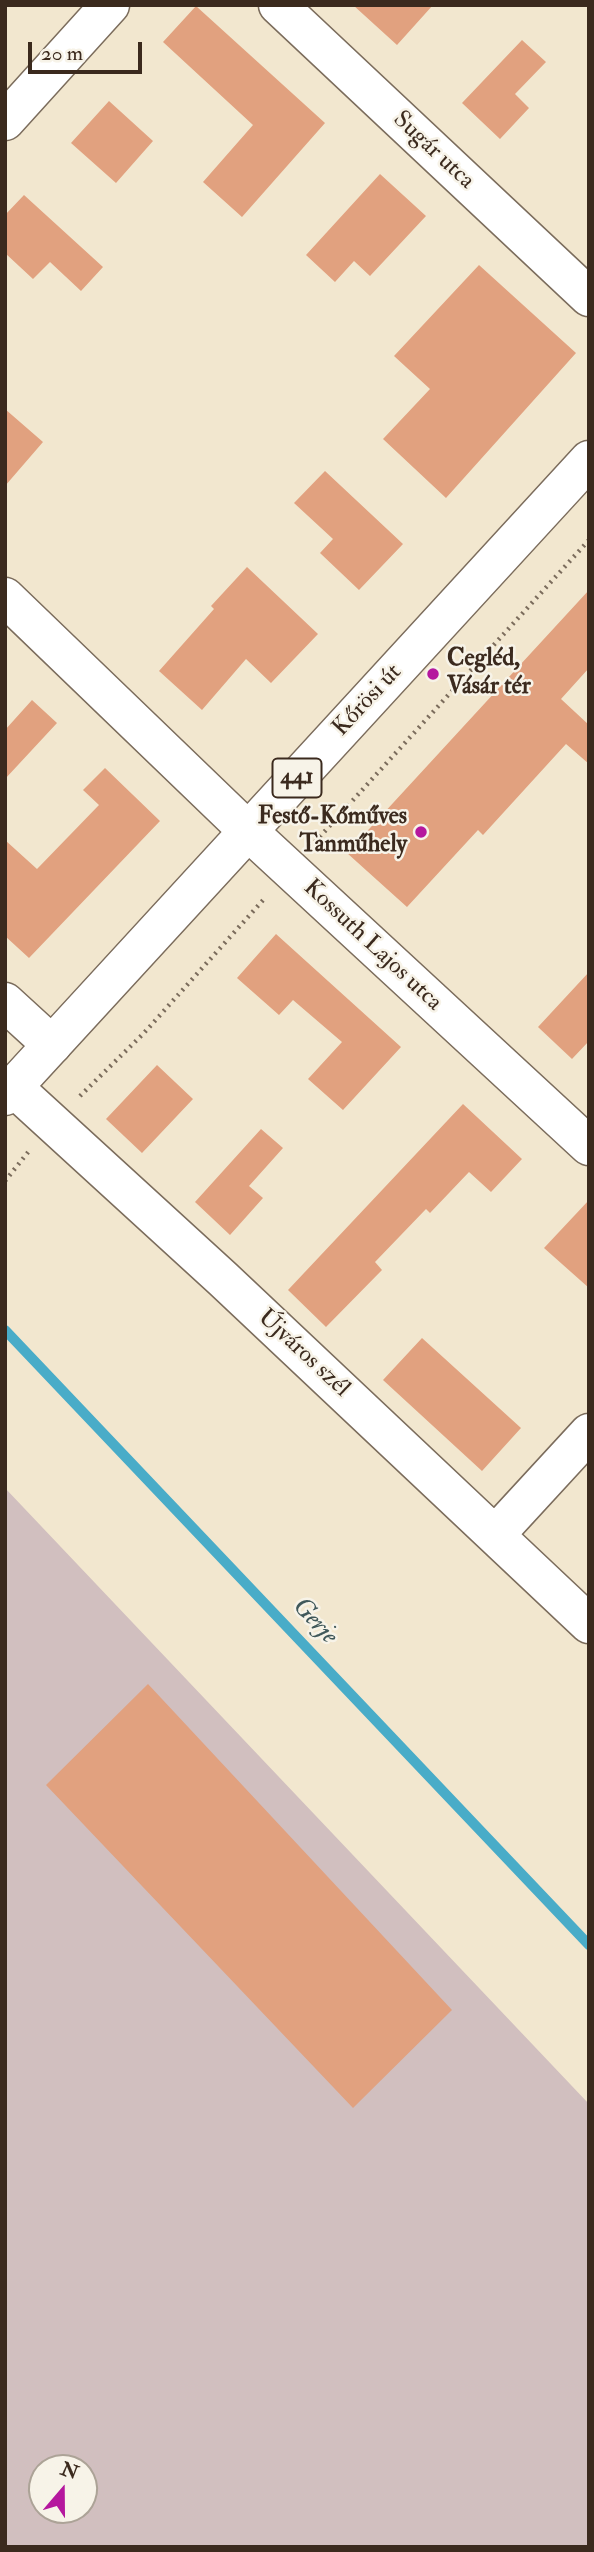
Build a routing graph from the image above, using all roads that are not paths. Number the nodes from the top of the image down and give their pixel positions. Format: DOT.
graph roads {
  1 [pos="110,5"];
  2 [pos="278,5"];
  3 [pos="5,121"];
  4 [pos="589,297"];
  5 [pos="589,460"];
  6 [pos="5,597"];
  7 [pos="248,831"];
  8 [pos="5,1002"];
  9 [pos="52,1045"];
  10 [pos="9,1092"];
  11 [pos="589,1146"];
  12 [pos="589,1433"];
  13 [pos="496,1534"];
  14 [pos="589,1624"];
  1 -- 3 [label="street"];
  2 -- 4 [label="street, Sugár utca"];
  5 -- 7 [label="street, Kőrösi út / 441"];
  6 -- 7 [label="street, Kossuth Lajos utca"];
  7 -- 9 [label="street, Kőrösi út / 441"];
  7 -- 11 [label="street, Kossuth Lajos utca"];
  8 -- 9 [label="street"];
  9 -- 10 [label="street, Kőrösi út / 441"];
  10 -- 13 [label="street, Újváros szél"];
  12 -- 13 [label="street"];
  13 -- 14 [label="street, Újváros szél"];
}
